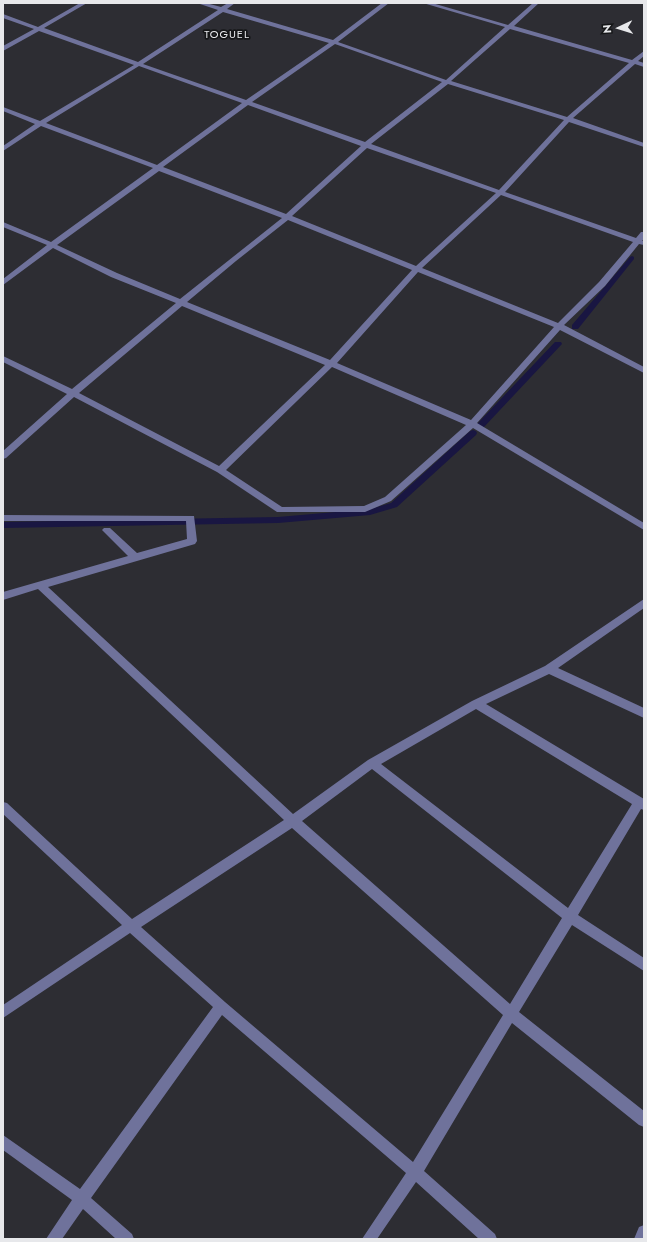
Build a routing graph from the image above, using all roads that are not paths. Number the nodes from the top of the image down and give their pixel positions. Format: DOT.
graph roads {
  1 [pos="84,3"];
  2 [pos="200,3"];
  3 [pos="232,3"];
  4 [pos="386,3"];
  5 [pos="426,3"];
  6 [pos="536,3"];
  7 [pos="222,10"];
  8 [pos="3,16"];
  9 [pos="508,27"];
  10 [pos="39,28"];
  11 [pos="334,42"];
  12 [pos="3,49"];
  13 [pos="644,53"];
  14 [pos="635,62"];
  15 [pos="139,64"];
  16 [pos="644,64"];
  17 [pos="447,82"];
  18 [pos="248,102"];
  19 [pos="3,109"];
  20 [pos="568,119"];
  21 [pos="39,124"];
  22 [pos="366,145"];
  23 [pos="644,146"];
  24 [pos="3,149"];
  25 [pos="158,168"];
  26 [pos="500,193"];
  27 [pos="287,217"];
  28 [pos="3,224"];
  29 [pos="644,234"];
  30 [pos="641,242"];
  31 [pos="52,245"];
  32 [pos="416,270"];
  33 [pos="3,283"];
  34 [pos="181,302"];
  35 [pos="559,326"];
  36 [pos="3,359"];
  37 [pos="331,364"];
  38 [pos="644,370"];
  39 [pos="73,393"];
  40 [pos="472,424"];
  41 [pos="3,456"];
  42 [pos="220,470"];
  43 [pos="3,518"];
  44 [pos="644,527"];
  45 [pos="107,530"];
  46 [pos="136,558"];
  47 [pos="40,585"];
  48 [pos="3,596"];
  49 [pos="644,603"];
  50 [pos="548,669"];
  51 [pos="476,704"];
  52 [pos="644,713"];
  53 [pos="372,763"];
  54 [pos="641,804"];
  55 [pos="3,807"];
  56 [pos="293,821"];
  57 [pos="570,917"];
  58 [pos="131,926"];
  59 [pos="644,965"];
  60 [pos="221,1006"];
  61 [pos="3,1012"];
  62 [pos="511,1014"];
  63 [pos="644,1120"];
  64 [pos="3,1142"];
  65 [pos="415,1172"];
  66 [pos="82,1199"];
  67 [pos="644,1232"];
  68 [pos="53,1239"];
  69 [pos="127,1239"];
  70 [pos="369,1239"];
  71 [pos="490,1239"];
  72 [pos="640,1239"];
  1 -- 10 [label="street"];
  2 -- 7 [label="street"];
  3 -- 7 [label="street"];
  4 -- 11 [label="street"];
  5 -- 9 [label="street"];
  6 -- 9 [label="street"];
  7 -- 11 [label="street"];
  7 -- 15 [label="street"];
  8 -- 10 [label="street"];
  9 -- 14 [label="street"];
  9 -- 17 [label="street"];
  10 -- 12 [label="street"];
  10 -- 15 [label="street"];
  11 -- 17 [label="street"];
  11 -- 18 [label="street"];
  13 -- 14 [label="street"];
  14 -- 16 [label="street"];
  14 -- 20 [label="street"];
  15 -- 18 [label="street"];
  15 -- 21 [label="street"];
  17 -- 20 [label="street"];
  17 -- 22 [label="street"];
  18 -- 22 [label="street"];
  18 -- 25 [label="street"];
  19 -- 21 [label="street"];
  20 -- 23 [label="street"];
  20 -- 26 [label="street"];
  21 -- 24 [label="street"];
  21 -- 25 [label="street"];
  22 -- 26 [label="street"];
  22 -- 27 [label="street"];
  25 -- 27 [label="street"];
  25 -- 31 [label="street"];
  26 -- 30 [label="street"];
  26 -- 32 [label="street"];
  27 -- 32 [label="street"];
  27 -- 34 [label="street"];
  28 -- 31 [label="street"];
  29 -- 30 [label="street"];
  30 -- 35 [label="street"];
  31 -- 33 [label="street"];
  31 -- 34 [label="street"];
  32 -- 35 [label="street"];
  32 -- 37 [label="street"];
  34 -- 37 [label="street"];
  34 -- 39 [label="street"];
  35 -- 38 [label="street"];
  35 -- 40 [label="street"];
  36 -- 39 [label="street"];
  37 -- 40 [label="street"];
  37 -- 42 [label="street"];
  39 -- 41 [label="street"];
  39 -- 42 [label="street"];
  40 -- 42 [label="street"];
  40 -- 44 [label="street"];
  43 -- 46 [label="street"];
  45 -- 46 [label="street"];
  46 -- 47 [label="street"];
  47 -- 48 [label="street"];
  47 -- 56 [label="street"];
  49 -- 50 [label="street"];
  50 -- 51 [label="street"];
  50 -- 52 [label="street"];
  51 -- 53 [label="street"];
  51 -- 54 [label="street"];
  53 -- 56 [label="street"];
  53 -- 57 [label="street"];
  54 -- 57 [label="street"];
  55 -- 58 [label="street"];
  56 -- 58 [label="street"];
  56 -- 62 [label="street"];
  57 -- 59 [label="street"];
  57 -- 62 [label="street"];
  58 -- 60 [label="street"];
  58 -- 61 [label="street"];
  60 -- 65 [label="street"];
  60 -- 66 [label="street"];
  62 -- 63 [label="street"];
  62 -- 65 [label="street"];
  64 -- 66 [label="street"];
  65 -- 70 [label="street"];
  65 -- 71 [label="street"];
  66 -- 68 [label="street"];
  66 -- 69 [label="street"];
  67 -- 72 [label="street"];
}
